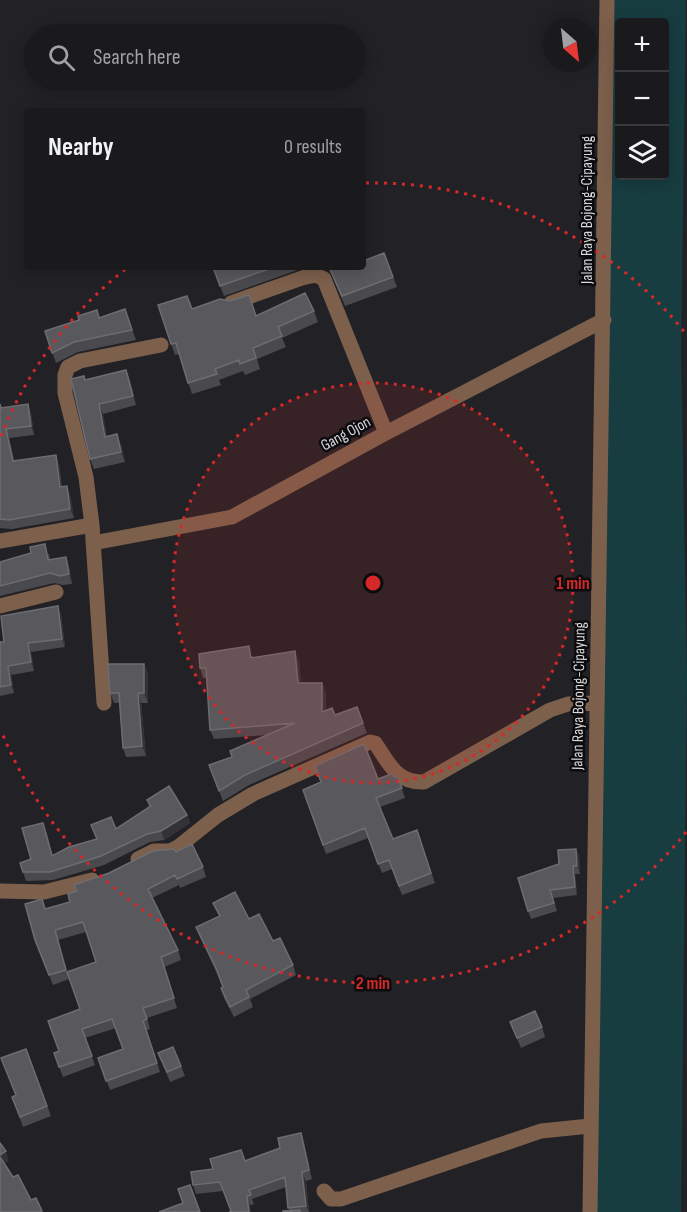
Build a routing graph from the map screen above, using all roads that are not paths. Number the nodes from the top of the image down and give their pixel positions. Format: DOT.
graph roads {
  1 [pos="607,0"];
  2 [pos="231,303"];
  3 [pos="604,320"];
  4 [pos="161,345"];
  5 [pos="386,433"];
  6 [pos="92,525"];
  7 [pos="0,541"];
  8 [pos="93,543"];
  9 [pos="56,592"];
  10 [pos="0,606"];
  11 [pos="597,703"];
  12 [pos="104,704"];
  13 [pos="122,867"];
  14 [pos="108,874"];
  15 [pos="0,891"];
  16 [pos="590,1125"];
  17 [pos="324,1191"];
  18 [pos="590,1212"];
  1 -- 3 [label="street, Jalan Raya Bojong-Cipayung"];
  2 -- 5 [label="street"];
  3 -- 5 [label="street, Gang Ojon"];
  3 -- 11 [label="street, Jalan Raya Bojong-Cipayung"];
  4 -- 6 [label="street"];
  5 -- 8 [label="street, Gang Ojon"];
  6 -- 7 [label="street"];
  6 -- 8 [label="street"];
  8 -- 12 [label="street"];
  9 -- 10 [label="street"];
  11 -- 13 [label="street"];
  11 -- 16 [label="street, Jalan Raya Bojong-Cipayung"];
  14 -- 15 [label="street"];
  16 -- 17 [label="street"];
  16 -- 18 [label="street, Jalan Raya Bojong-Cipayung"];
}
